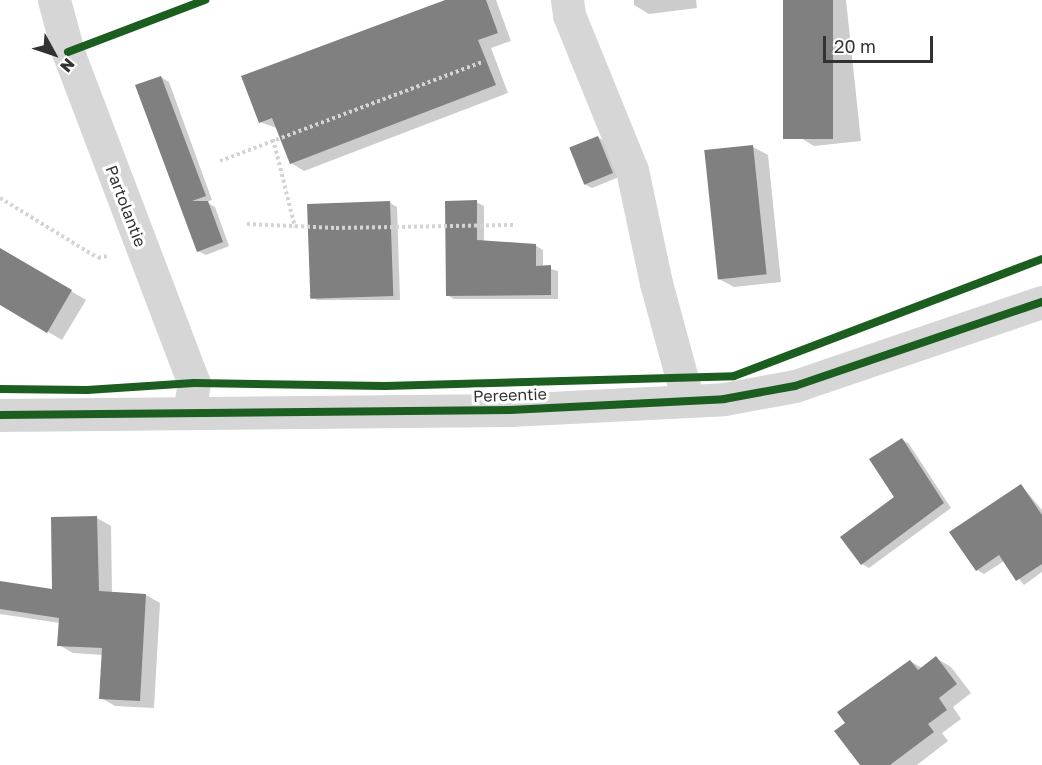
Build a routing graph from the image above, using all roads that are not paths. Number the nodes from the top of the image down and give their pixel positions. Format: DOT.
graph roads {
  1 [pos="54,0"];
  2 [pos="567,0"];
  3 [pos="1042,302"];
  4 [pos="688,401"];
  5 [pos="189,412"];
  6 [pos="0,415"];
  1 -- 5 [label="street, Partolantie"];
  2 -- 4 [label="street"];
  3 -- 4 [label="street, Pereentie"];
  4 -- 5 [label="street, Pereentie"];
  5 -- 6 [label="street, Pereentie"];
}
